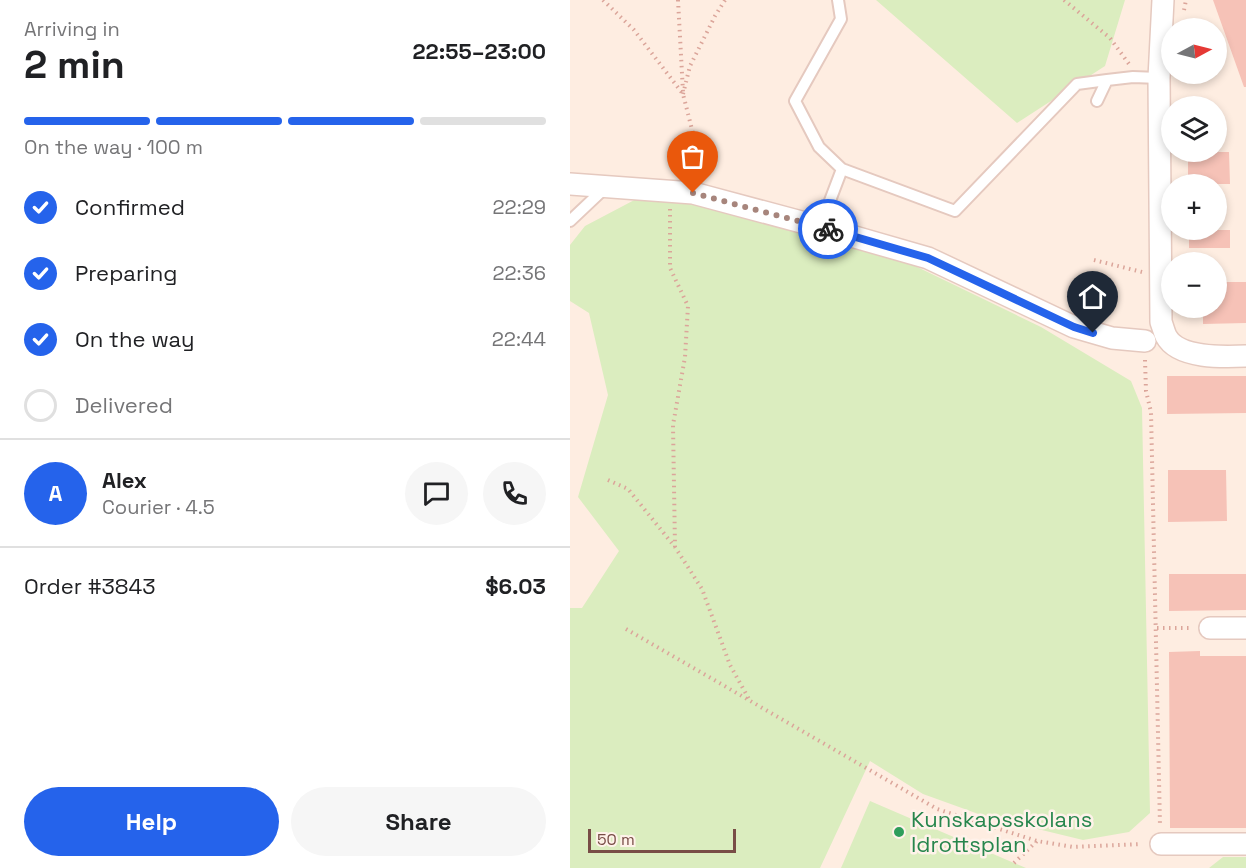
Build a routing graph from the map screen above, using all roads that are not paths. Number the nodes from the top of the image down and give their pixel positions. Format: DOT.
graph roads {
  1 [pos="838,0"];
  2 [pos="1162,0"];
  3 [pos="1159,78"];
  4 [pos="1107,80"];
  5 [pos="1097,101"];
  6 [pos="842,169"];
  7 [pos="570,184"];
  8 [pos="607,186"];
  9 [pos="570,221"];
  10 [pos="820,227"];
  11 [pos="1145,341"];
  12 [pos="1246,356"];
  13 [pos="1210,628"];
  14 [pos="1246,628"];
  15 [pos="1161,844"];
  16 [pos="1246,844"];
  1 -- 6 [label="lane"];
  2 -- 3 [label="street"];
  3 -- 4 [label="lane"];
  3 -- 12 [label="street"];
  4 -- 5 [label="lane"];
  4 -- 6 [label="lane"];
  6 -- 10 [label="lane"];
  7 -- 8 [label="street"];
  8 -- 9 [label="lane"];
  8 -- 10 [label="street"];
  10 -- 11 [label="street"];
  13 -- 14 [label="street"];
  15 -- 16 [label="street"];
}
